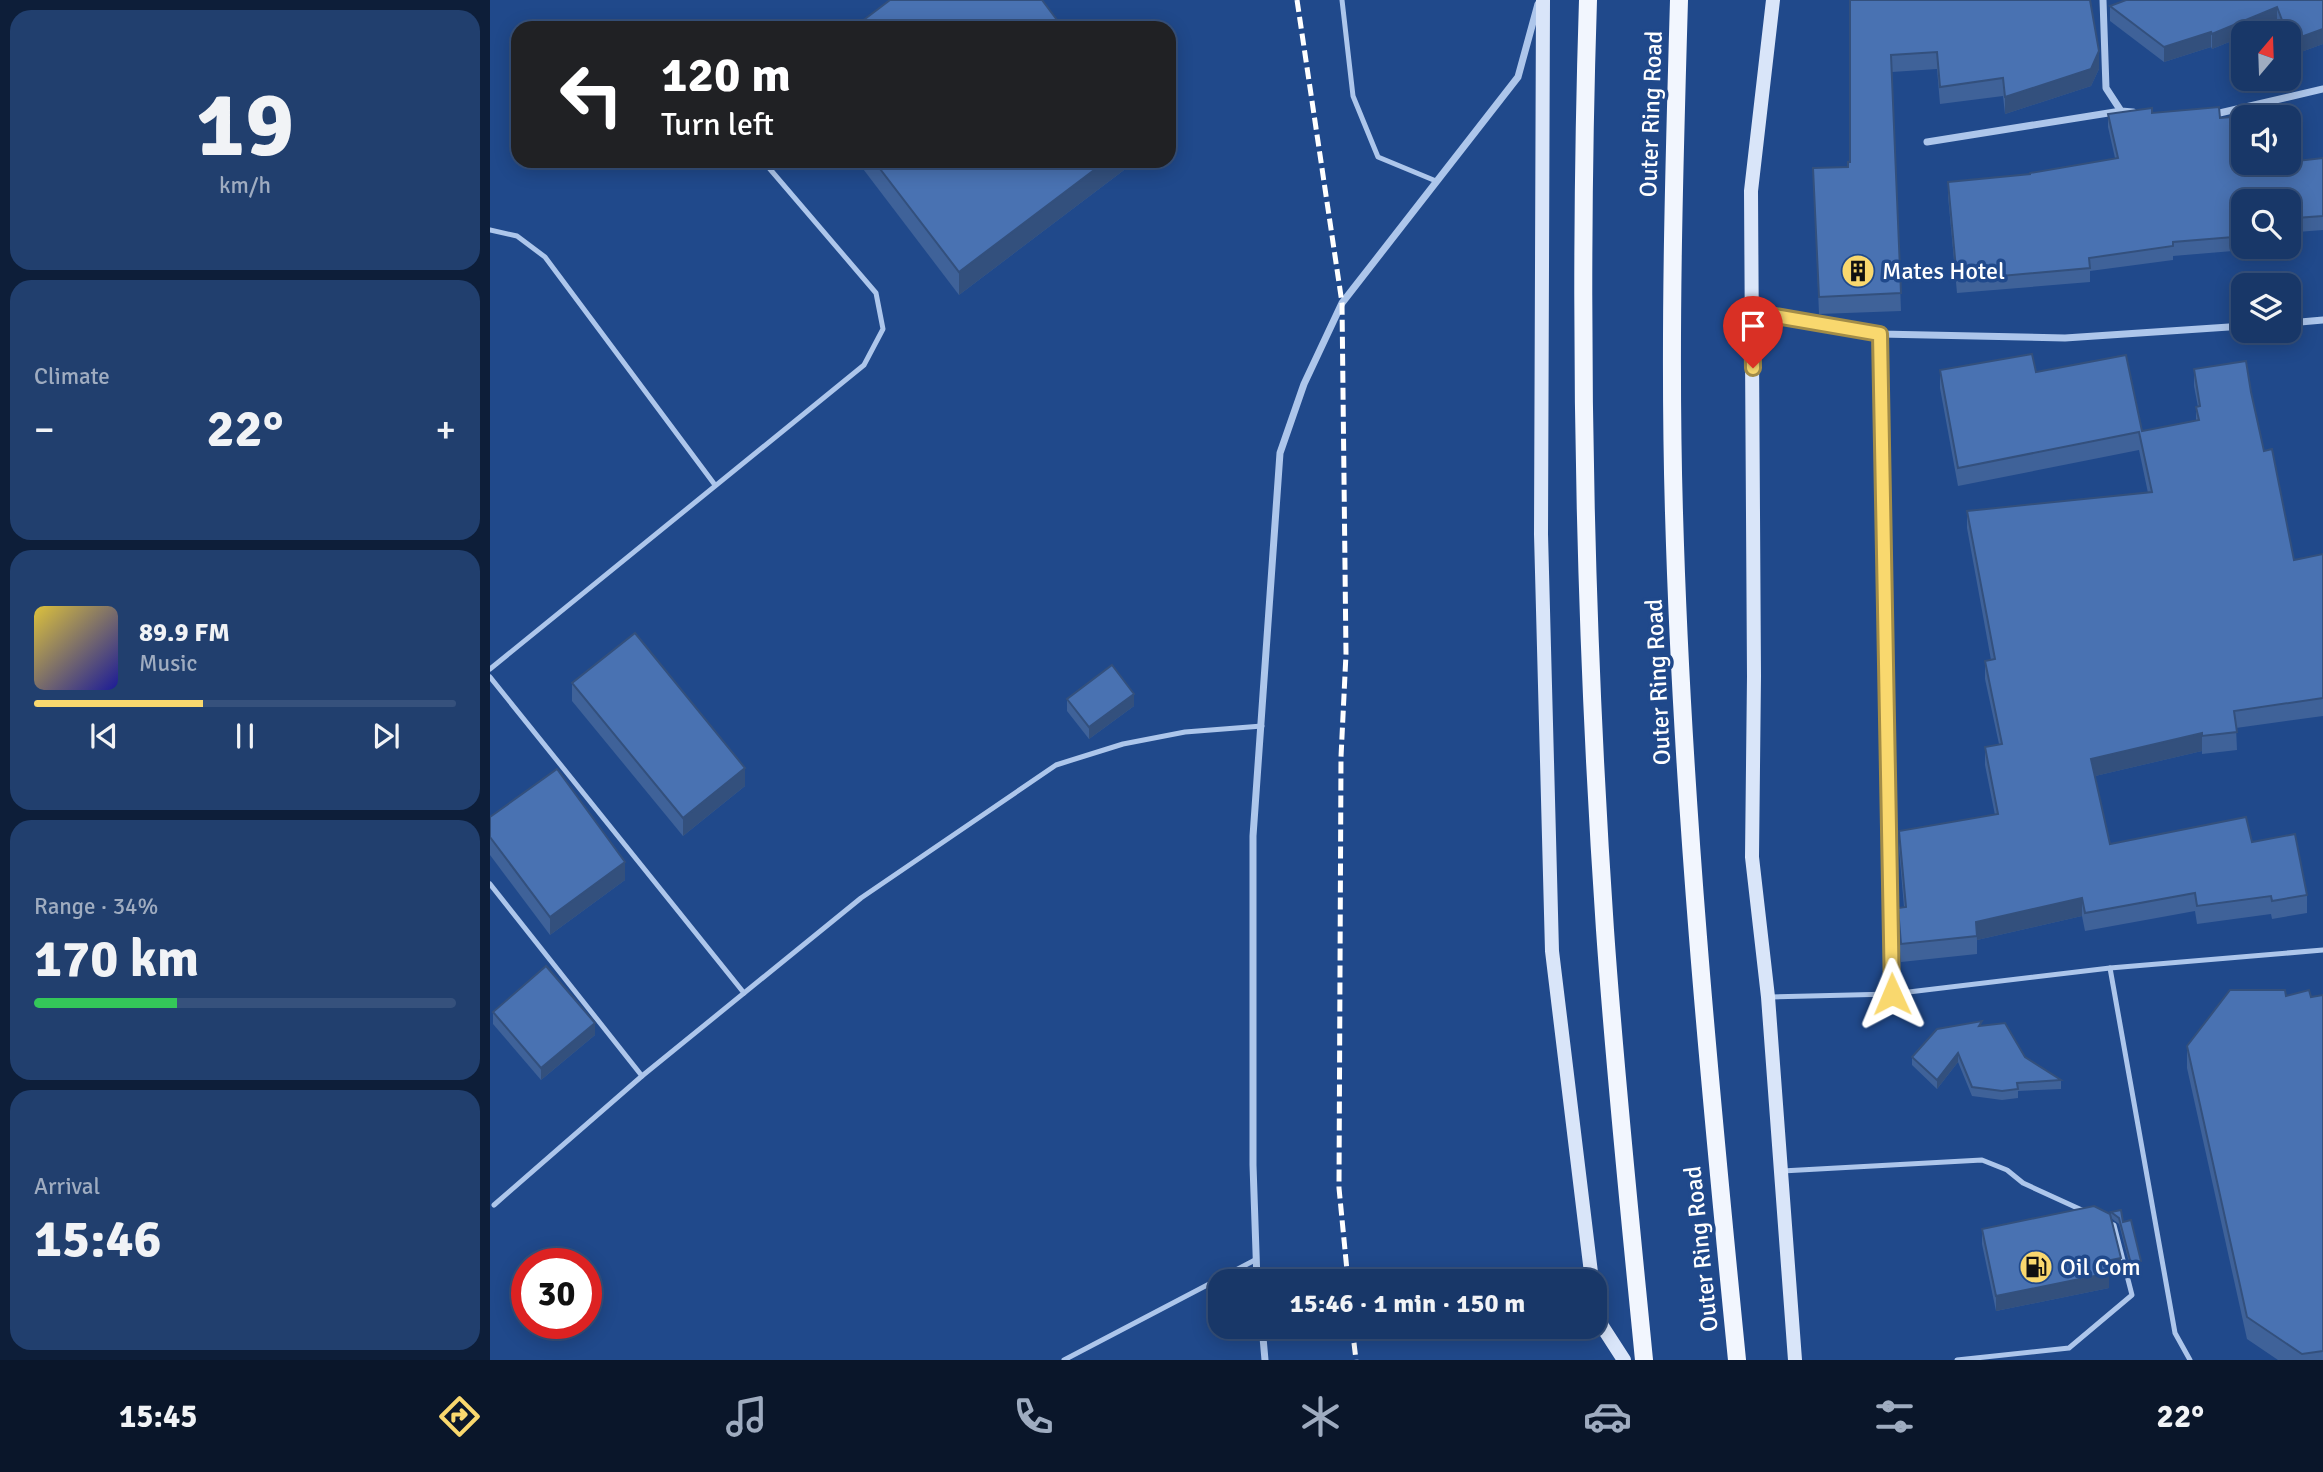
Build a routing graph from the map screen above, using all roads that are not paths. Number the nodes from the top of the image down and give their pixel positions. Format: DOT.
graph roads {
  1 [pos="1342,0"];
  2 [pos="1541,0"];
  3 [pos="1588,0"];
  4 [pos="1679,0"];
  5 [pos="1773,0"];
  6 [pos="2104,0"];
  7 [pos="2323,89"];
  8 [pos="2121,111"];
  9 [pos="2144,113"];
  10 [pos="2200,115"];
  11 [pos="1927,142"];
  12 [pos="769,168"];
  13 [pos="1436,181"];
  14 [pos="490,230"];
  15 [pos="1752,312"];
  16 [pos="2323,320"];
  17 [pos="2301,322"];
  18 [pos="2231,327"];
  19 [pos="1880,334"];
  20 [pos="715,485"];
  21 [pos="490,669"];
  22 [pos="490,677"];
  23 [pos="1262,726"];
  24 [pos="490,884"];
  25 [pos="2323,950"];
  26 [pos="2110,968"];
  27 [pos="744,993"];
  28 [pos="1892,994"];
  29 [pos="1768,997"];
  30 [pos="642,1076"];
  31 [pos="1782,1171"];
  32 [pos="494,1205"];
  33 [pos="2091,1215"];
  34 [pos="2103,1220"];
  35 [pos="1255,1260"];
  36 [pos="1256,1269"];
  37 [pos="1591,1269"];
  38 [pos="1607,1334"];
  39 [pos="1263,1339"];
  40 [pos="1063,1360"];
  41 [pos="1265,1360"];
  42 [pos="1624,1360"];
  43 [pos="1643,1360"];
  44 [pos="1737,1360"];
  45 [pos="1795,1360"];
  46 [pos="1957,1360"];
  47 [pos="2190,1360"];
  1 -- 13 [label="lane"];
  2 -- 13 [label="street"];
  2 -- 37 [label="main road"];
  3 -- 43 [label="main road"];
  4 -- 44 [label="main road, Outer Ring Road"];
  5 -- 15 [label="main road"];
  6 -- 8 [label="street"];
  7 -- 10 [label="street"];
  8 -- 9 [label="street"];
  8 -- 11 [label="street"];
  12 -- 20 [label="lane"];
  13 -- 23 [label="street"];
  14 -- 20 [label="lane"];
  15 -- 19 [label="street"];
  15 -- 29 [label="main road"];
  16 -- 17 [label="street"];
  18 -- 19 [label="street"];
  19 -- 28 [label="street"];
  20 -- 21 [label="lane"];
  22 -- 27 [label="lane"];
  23 -- 27 [label="lane"];
  23 -- 35 [label="street"];
  24 -- 30 [label="lane"];
  25 -- 26 [label="lane"];
  26 -- 28 [label="lane"];
  26 -- 47 [label="lane"];
  27 -- 30 [label="lane"];
  28 -- 29 [label="lane"];
  29 -- 31 [label="main road"];
  30 -- 32 [label="lane"];
  31 -- 33 [label="lane"];
  31 -- 45 [label="main road"];
  34 -- 46 [label="lane"];
  35 -- 36 [label="street"];
  35 -- 40 [label="lane"];
  38 -- 42 [label="main road"];
  39 -- 41 [label="street"];
}
